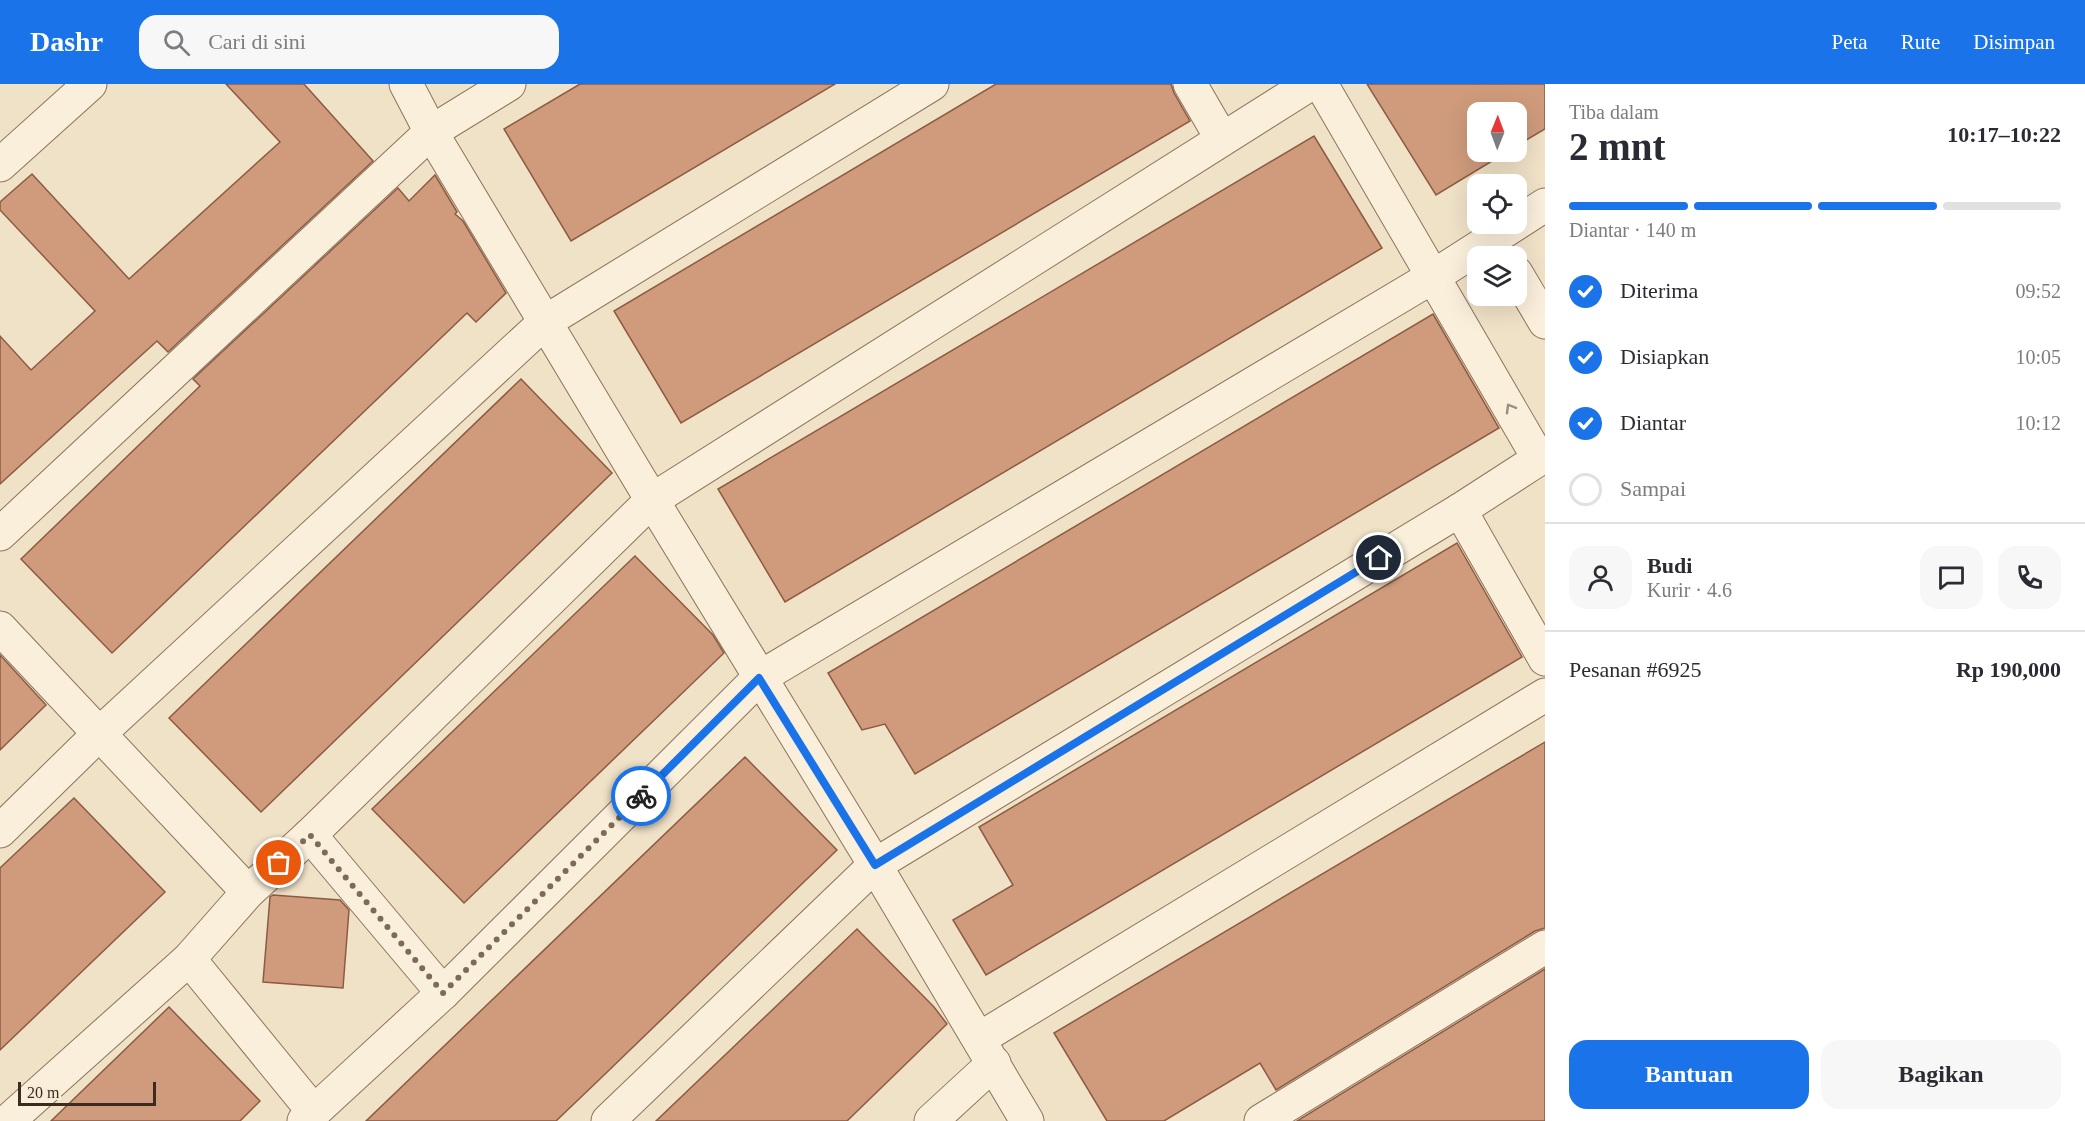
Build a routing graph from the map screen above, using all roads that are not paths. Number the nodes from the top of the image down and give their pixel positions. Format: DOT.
graph roads {
  1 [pos="90,84"];
  2 [pos="406,84"];
  3 [pos="509,84"];
  4 [pos="932,84"];
  5 [pos="1190,84"];
  6 [pos="1310,84"];
  7 [pos="1321,84"];
  8 [pos="431,132"];
  9 [pos="1222,139"];
  10 [pos="0,165"];
  11 [pos="1545,205"];
  12 [pos="1503,246"];
  13 [pos="1467,262"];
  14 [pos="1434,276"];
  15 [pos="1527,292"];
  16 [pos="546,322"];
  17 [pos="1545,322"];
  18 [pos="1542,457"];
  19 [pos="652,500"];
  20 [pos="1460,510"];
  21 [pos="0,534"];
  22 [pos="0,628"];
  23 [pos="1545,659"];
  24 [pos="759,678"];
  25 [pos="1545,695"];
  26 [pos="99,734"];
  27 [pos="0,831"];
  28 [pos="310,835"];
  29 [pos="875,865"];
  30 [pos="248,892"];
  31 [pos="1545,947"];
  32 [pos="189,959"];
  33 [pos="443,993"];
  34 [pos="986,1051"];
  35 [pos="309,1117"];
  36 [pos="8,1121"];
  37 [pos="608,1121"];
  38 [pos="931,1121"];
  39 [pos="1027,1121"];
  40 [pos="1261,1121"];
  1 -- 10 [label="street"];
  2 -- 8 [label="street"];
  3 -- 8 [label="street"];
  4 -- 16 [label="street"];
  5 -- 9 [label="street"];
  6 -- 9 [label="street"];
  7 -- 14 [label="street"];
  8 -- 16 [label="street"];
  8 -- 21 [label="street"];
  9 -- 19 [label="street"];
  11 -- 12 [label="street"];
  13 -- 14 [label="street"];
  18 -- 14 [label="street, one-way"];
  14 -- 24 [label="street"];
  15 -- 17 [label="street"];
  16 -- 19 [label="street"];
  16 -- 26 [label="street"];
  18 -- 20 [label="street"];
  19 -- 24 [label="street"];
  19 -- 28 [label="street"];
  20 -- 23 [label="street"];
  20 -- 29 [label="street"];
  22 -- 26 [label="street"];
  24 -- 29 [label="street"];
  24 -- 33 [label="street"];
  25 -- 34 [label="street"];
  26 -- 27 [label="street"];
  26 -- 30 [label="street"];
  28 -- 30 [label="street"];
  28 -- 33 [label="street"];
  29 -- 34 [label="street"];
  29 -- 37 [label="street"];
  30 -- 32 [label="street"];
  31 -- 40 [label="street"];
  32 -- 35 [label="street"];
  32 -- 36 [label="street"];
  33 -- 35 [label="street"];
  34 -- 38 [label="street"];
  34 -- 39 [label="street"];
}
